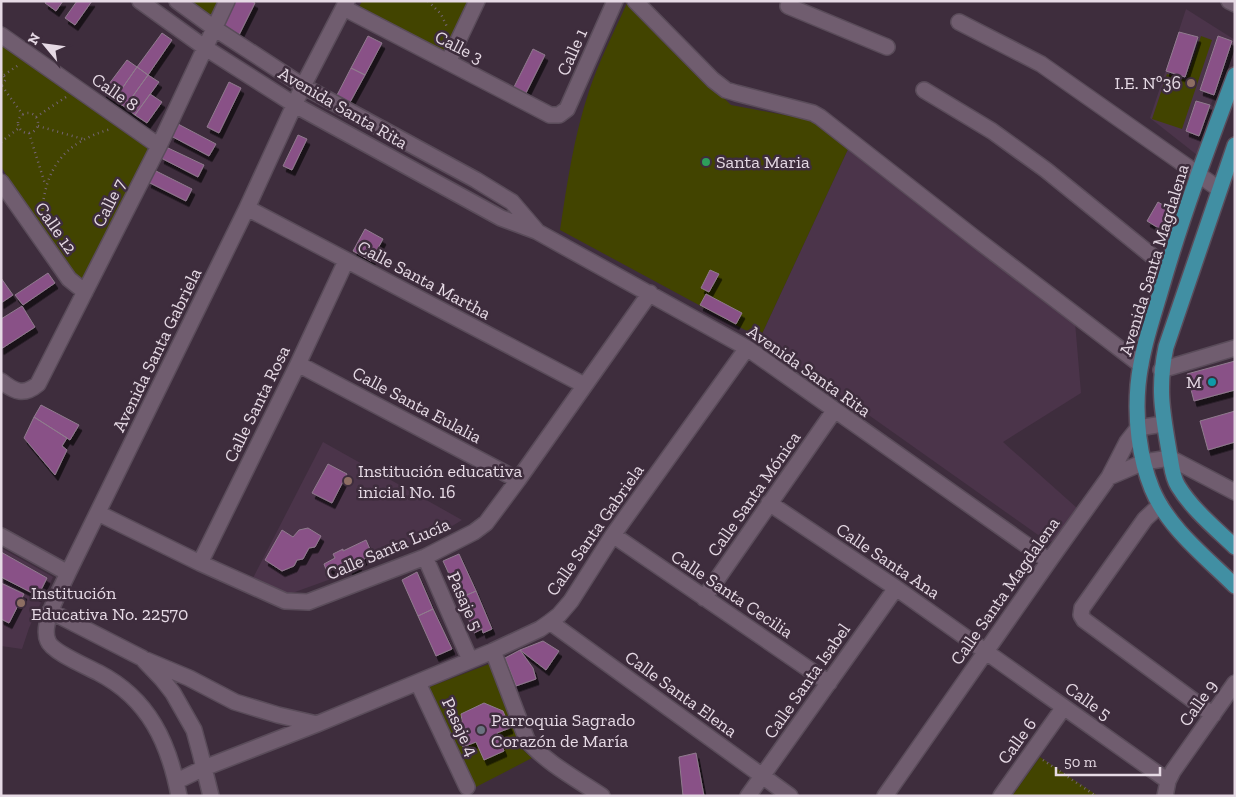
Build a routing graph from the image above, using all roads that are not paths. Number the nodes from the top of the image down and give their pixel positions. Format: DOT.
graph roads {
  1 [pos="140,1"];
  2 [pos="177,1"];
  3 [pos="227,1"];
  4 [pos="477,1"];
  5 [pos="615,1"];
  6 [pos="635,1"];
  7 [pos="1230,1"];
  8 [pos="785,3"];
  9 [pos="345,4"];
  10 [pos="1235,4"];
  11 [pos="959,22"];
  12 [pos="214,28"];
  13 [pos="1,35"];
  14 [pos="204,47"];
  15 [pos="887,47"];
  16 [pos="448,62"];
  17 [pos="1235,75"];
  18 [pos="303,86"];
  19 [pos="924,90"];
  20 [pos="295,105"];
  21 [pos="559,115"];
  22 [pos="1235,145"];
  23 [pos="158,146"];
  24 [pos="1199,174"];
  25 [pos="1,182"];
  26 [pos="1219,189"];
  27 [pos="247,208"];
  28 [pos="536,231"];
  29 [pos="346,261"];
  30 [pos="1167,268"];
  31 [pos="85,292"];
  32 [pos="650,293"];
  33 [pos="746,348"];
  34 [pos="1235,348"];
  35 [pos="298,364"];
  36 [pos="1141,364"];
  37 [pos="1161,370"];
  38 [pos="1,381"];
  39 [pos="584,385"];
  40 [pos="834,411"];
  41 [pos="1163,424"];
  42 [pos="1138,428"];
  43 [pos="1170,458"];
  44 [pos="1144,462"];
  45 [pos="1109,477"];
  46 [pos="518,480"];
  47 [pos="1235,492"];
  48 [pos="769,503"];
  49 [pos="1160,505"];
  50 [pos="98,513"];
  51 [pos="613,535"];
  52 [pos="1,536"];
  53 [pos="1235,547"];
  54 [pos="425,557"];
  55 [pos="1049,561"];
  56 [pos="200,563"];
  57 [pos="68,573"];
  58 [pos="1235,586"];
  59 [pos="896,588"];
  60 [pos="704,598"];
  61 [pos="50,611"];
  62 [pos="550,622"];
  63 [pos="493,651"];
  64 [pos="986,651"];
  65 [pos="142,658"];
  66 [pos="470,660"];
  67 [pos="418,683"];
  68 [pos="829,683"];
  69 [pos="1235,683"];
  70 [pos="1064,707"];
  71 [pos="1212,715"];
  72 [pos="318,724"];
  73 [pos="204,768"];
  74 [pos="762,776"];
  75 [pos="467,787"];
  76 [pos="1167,788"];
  77 [pos="178,789"];
  78 [pos="211,796"];
  79 [pos="602,796"];
  80 [pos="748,796"];
  81 [pos="790,796"];
  82 [pos="885,796"];
  83 [pos="1000,796"];
  1 -- 14 [label="street, Avenida Santa Rita"];
  2 -- 12 [label="street, Avenida Santa Rita"];
  3 -- 12 [label="street"];
  4 -- 16 [label="street"];
  5 -- 21 [label="street, Calle 1"];
  6 -- 36 [label="street"];
  7 -- 10 [label="street"];
  8 -- 15 [label="street"];
  9 -- 16 [label="street, Calle 3"];
  9 -- 18 [label="street, Avenida Santa Gabriela"];
  11 -- 24 [label="street"];
  12 -- 14 [label="street, Calle 7"];
  12 -- 18 [label="street, Avenida Santa Rita"];
  13 -- 23 [label="street, Calle 8"];
  14 -- 20 [label="street, Avenida Santa Rita"];
  14 -- 23 [label="street, Calle 7"];
  16 -- 21 [label="street, Calle 3"];
  17 -- 24 [label="main road, Avenida Santa Magdalena"];
  18 -- 20 [label="street, Avenida Santa Gabriela"];
  18 -- 28 [label="street, Avenida Santa Rita"];
  19 -- 30 [label="street"];
  20 -- 27 [label="street, Avenida Santa Gabriela"];
  20 -- 28 [label="street, Avenida Santa Rita"];
  22 -- 26 [label="main road, Avenida Santa Magdalena"];
  23 -- 31 [label="street, Calle 7"];
  24 -- 26 [label="street"];
  24 -- 30 [label="main road, Avenida Santa Magdalena"];
  25 -- 31 [label="street, Calle 12"];
  26 -- 37 [label="main road, Avenida Santa Magdalena"];
  27 -- 29 [label="street, Calle Santa Martha"];
  27 -- 50 [label="street, Avenida Santa Gabriela"];
  28 -- 32 [label="street, Avenida Santa Rita"];
  29 -- 35 [label="street, Calle Santa Rosa"];
  29 -- 39 [label="street, Calle Santa Martha"];
  30 -- 36 [label="main road, Avenida Santa Magdalena"];
  31 -- 38 [label="street, Calle 7"];
  32 -- 33 [label="street, Avenida Santa Rita"];
  32 -- 39 [label="street, Calle Santa Lucía"];
  33 -- 40 [label="street, Avenida Santa Rita"];
  33 -- 51 [label="street, Calle Santa Gabriela"];
  34 -- 37 [label="street"];
  35 -- 46 [label="street, Calle Santa Eulalia"];
  35 -- 56 [label="street, Calle Santa Rosa"];
  36 -- 42 [label="main road, Avenida Santa Magdalena"];
  37 -- 41 [label="main road, Avenida Santa Magdalena"];
  39 -- 46 [label="street, Calle Santa Lucía"];
  40 -- 48 [label="street, Calle Santa Mónica"];
  40 -- 55 [label="street, Avenida Santa Rita"];
  41 -- 42 [label="street"];
  41 -- 43 [label="main road, Avenida Santa Magdalena"];
  42 -- 44 [label="main road, Avenida Santa Magdalena"];
  42 -- 45 [label="street, Calle Santa Magdalena"];
  43 -- 44 [label="street"];
  43 -- 47 [label="street"];
  43 -- 53 [label="main road, Avenida Santa Magdalena"];
  44 -- 45 [label="street"];
  44 -- 49 [label="main road, Avenida Santa Magdalena"];
  45 -- 55 [label="street, Calle Santa Magdalena"];
  46 -- 54 [label="street, Calle Santa Lucía"];
  48 -- 59 [label="street, Calle Santa Ana"];
  48 -- 60 [label="street, Calle Santa Mónica"];
  49 -- 58 [label="main road, Avenida Santa Magdalena"];
  49 -- 71 [label="street"];
  50 -- 56 [label="street, Calle Santa Lucía"];
  50 -- 57 [label="street, Avenida Santa Gabriela"];
  51 -- 60 [label="street, Calle Santa Cecilia"];
  51 -- 62 [label="street, Calle Santa Gabriela"];
  52 -- 57 [label="street"];
  54 -- 56 [label="street, Calle Santa Lucía"];
  54 -- 66 [label="street, Pasaje 5"];
  55 -- 64 [label="street, Calle Santa Magdalena"];
  57 -- 61 [label="street, Avenida Santa Gabriela"];
  59 -- 64 [label="street, Calle Santa Ana"];
  59 -- 68 [label="street, Calle Santa Isabel"];
  60 -- 68 [label="street, Calle Santa Cecilia"];
  61 -- 65 [label="street"];
  61 -- 77 [label="street, Avenida Santa Gabriela"];
  62 -- 63 [label="street, Calle Santa Gabriela"];
  62 -- 74 [label="street, Calle Santa Elena"];
  63 -- 66 [label="street, Calle Santa Gabriela"];
  63 -- 79 [label="street"];
  64 -- 70 [label="street, Calle 5"];
  64 -- 82 [label="street, Calle Santa Magdalena"];
  65 -- 72 [label="street"];
  65 -- 73 [label="street"];
  66 -- 67 [label="street, Calle Santa Gabriela"];
  67 -- 72 [label="street, Calle Santa Gabriela"];
  67 -- 75 [label="street, Pasaje 4"];
  68 -- 74 [label="street, Calle Santa Isabel"];
  69 -- 71 [label="street, Calle 9"];
  70 -- 76 [label="street, Calle 5"];
  70 -- 83 [label="street, Calle 6"];
  71 -- 76 [label="street, Calle 9"];
  72 -- 73 [label="street, Calle Santa Gabriela"];
  73 -- 77 [label="street, Calle Santa Gabriela"];
  73 -- 78 [label="street"];
  74 -- 80 [label="street, Calle Santa Isabel"];
  74 -- 81 [label="street, Calle Santa Elena"];
}
